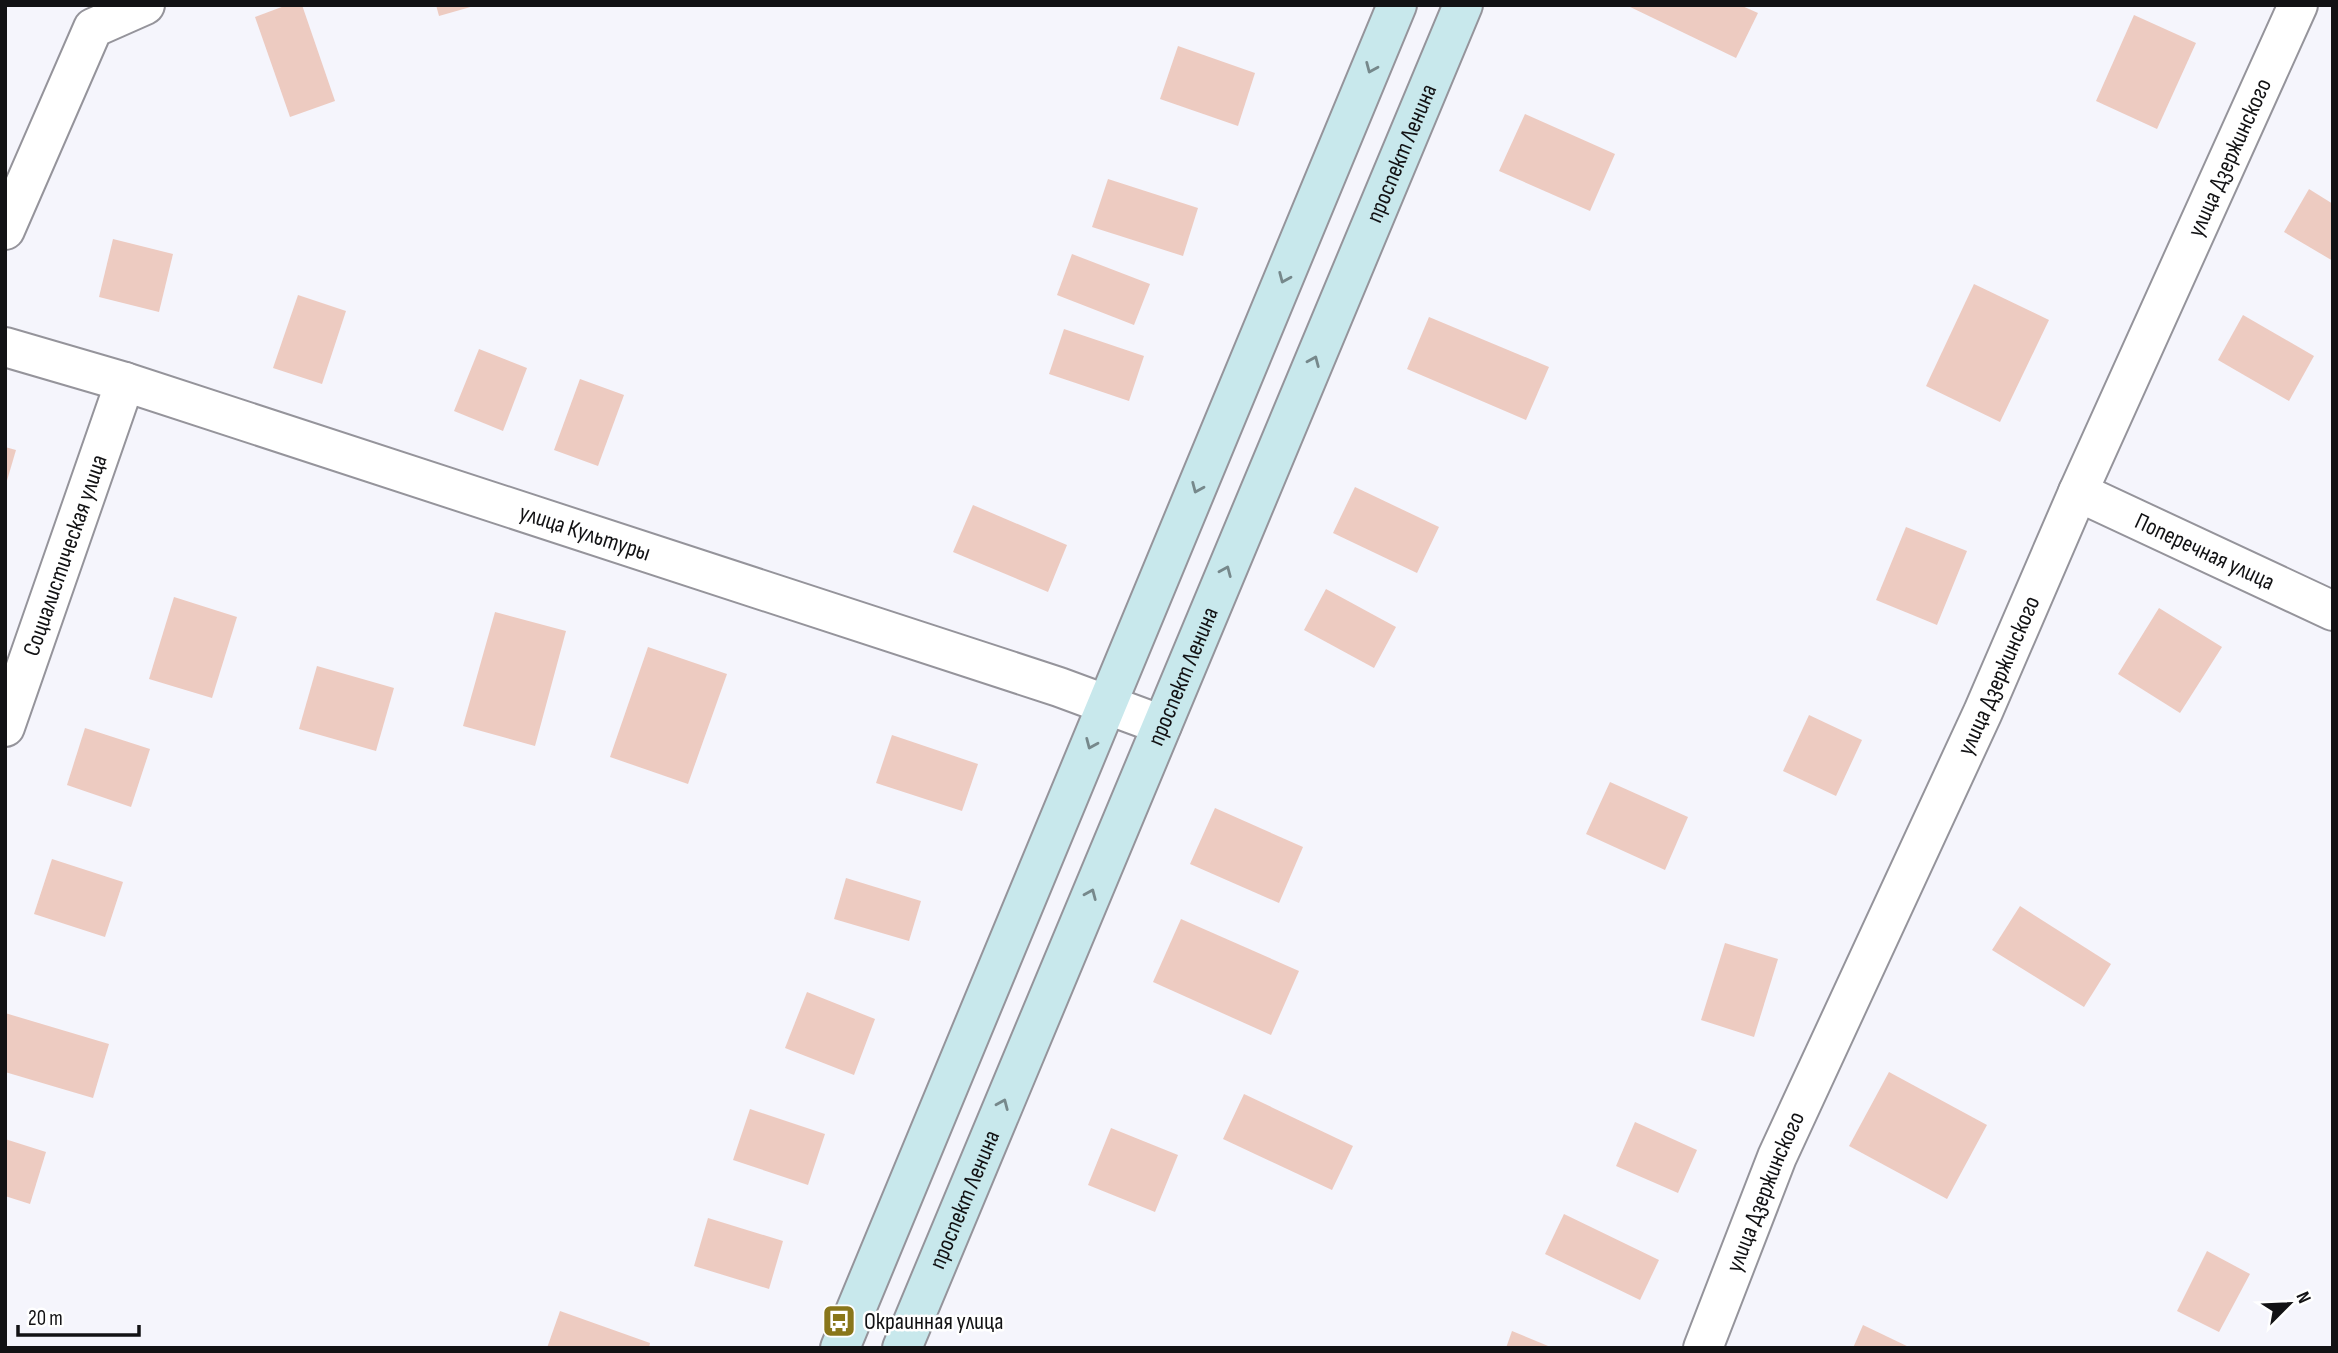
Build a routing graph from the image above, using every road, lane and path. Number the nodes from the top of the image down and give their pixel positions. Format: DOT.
graph roads {
  1 [pos="145,5"];
  2 [pos="1397,5"];
  3 [pos="1463,5"];
  4 [pos="2298,5"];
  5 [pos="5,229"];
  6 [pos="5,347"];
  7 [pos="125,382"];
  8 [pos="2078,492"];
  9 [pos="2333,611"];
  10 [pos="1107,704"];
  11 [pos="1162,725"];
  12 [pos="5,727"];
  13 [pos="840,1348"];
  14 [pos="902,1348"];
  15 [pos="1703,1348"];
  1 -- 5 [label="street"];
  2 -- 10 [label="main road, one-way"];
  11 -- 3 [label="main road, проспект Ленина, one-way"];
  4 -- 8 [label="street, улица Дзержинского"];
  6 -- 7 [label="street, улица Культуры"];
  7 -- 10 [label="street, улица Культуры"];
  7 -- 12 [label="street, Социалистическая улица"];
  8 -- 9 [label="street, Поперечная улица"];
  8 -- 15 [label="street, улица Дзержинского"];
  10 -- 11 [label="street, улица Культуры"];
  10 -- 13 [label="main road, one-way"];
  14 -- 11 [label="main road, проспект Ленина, one-way"];
}
